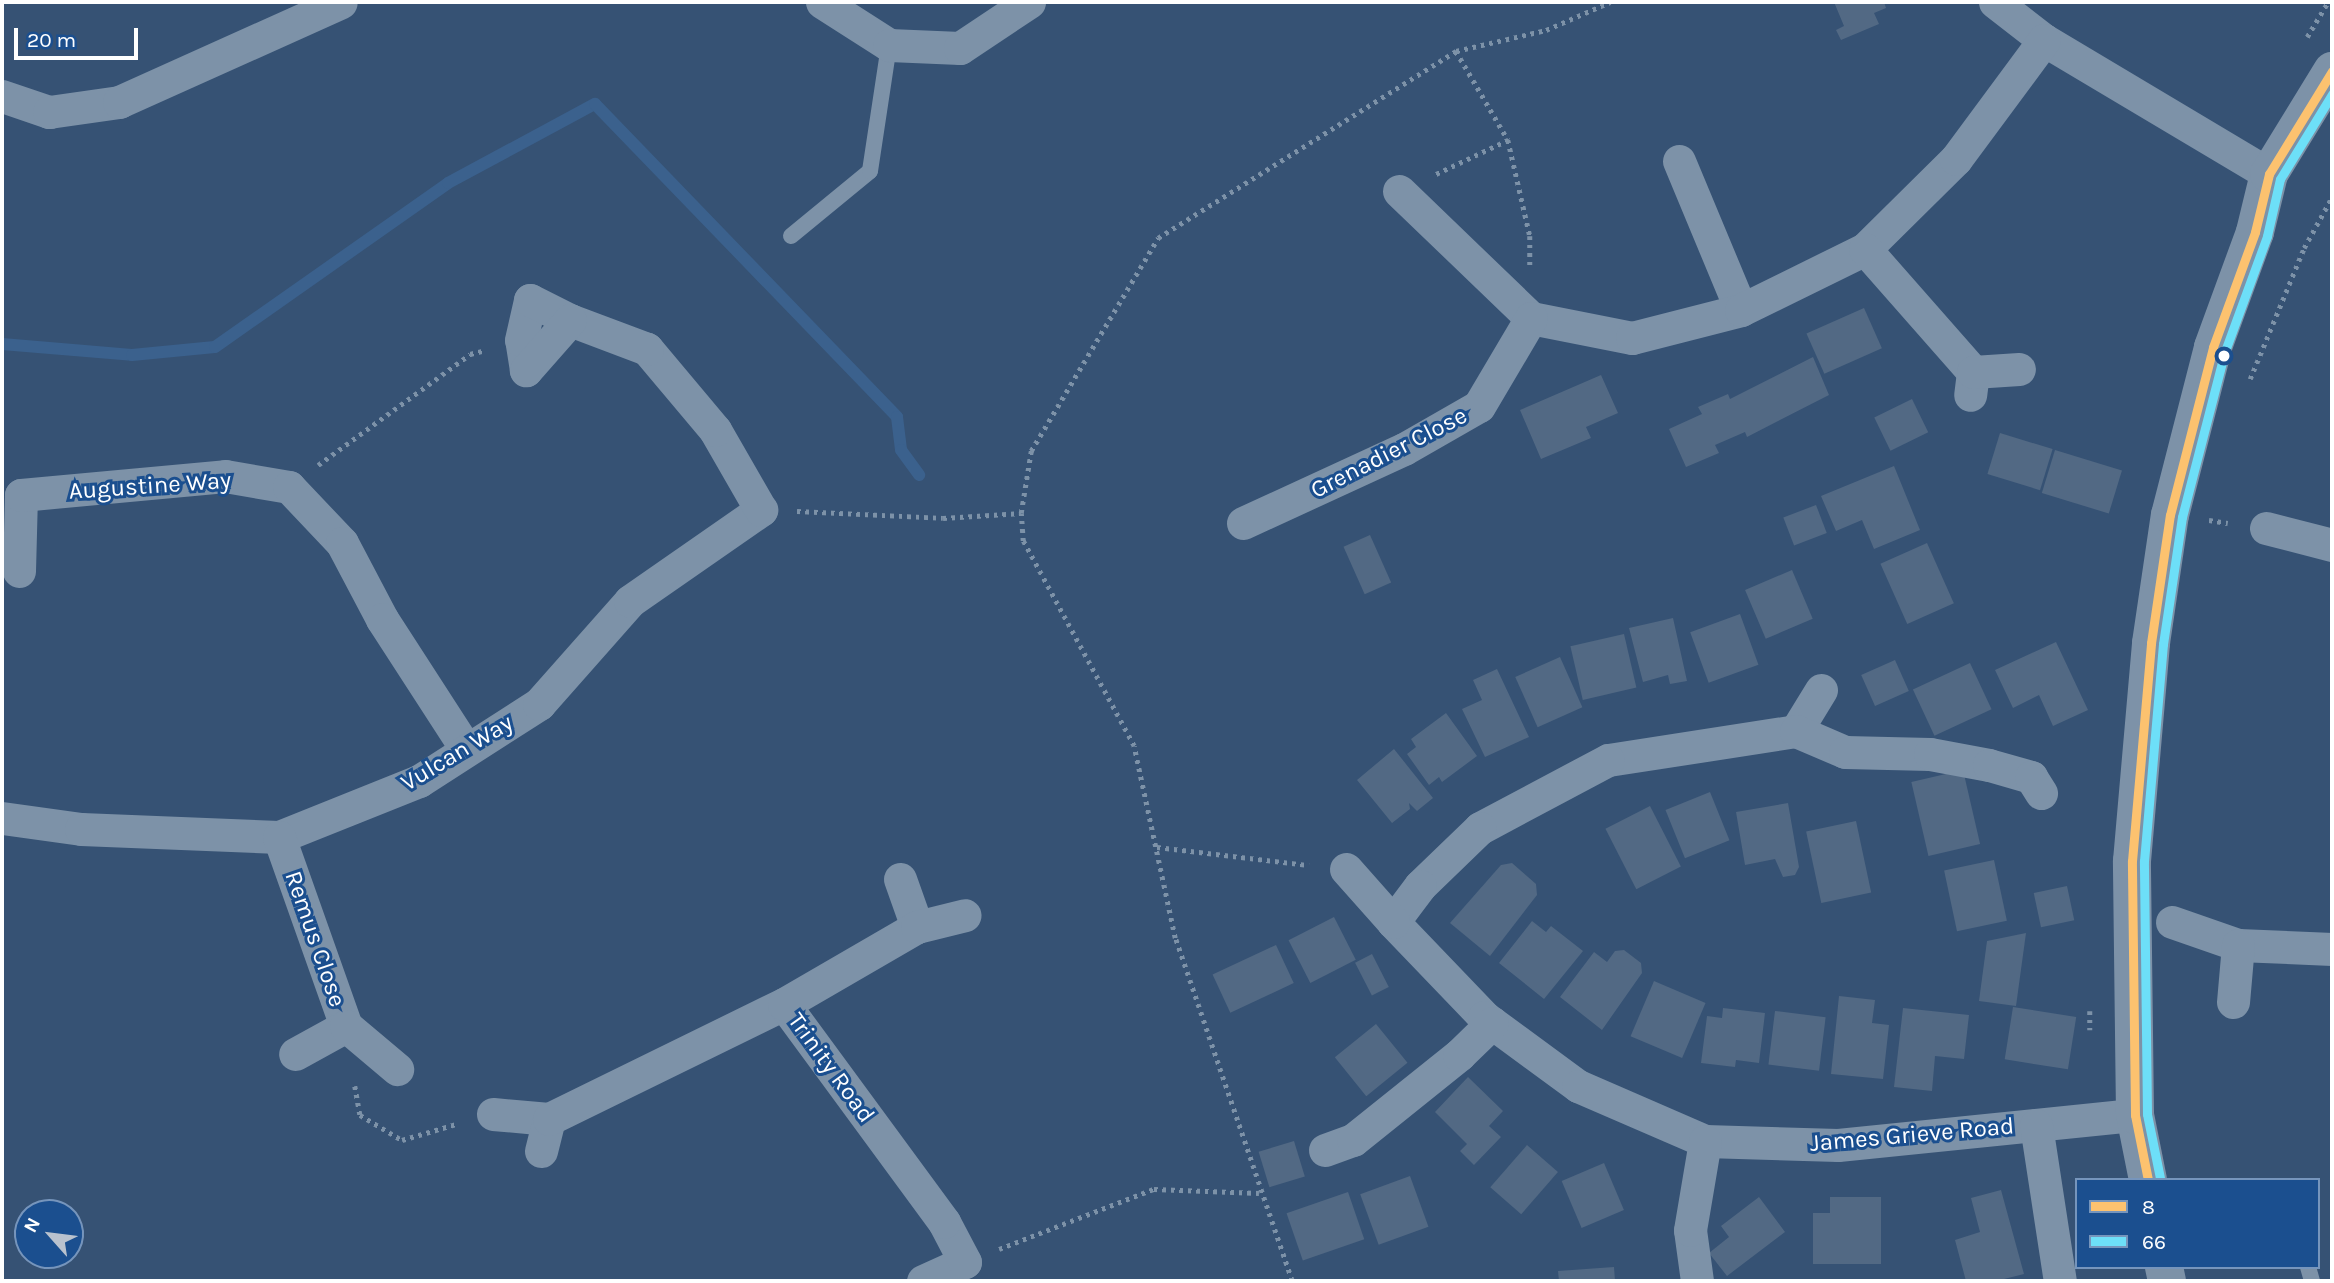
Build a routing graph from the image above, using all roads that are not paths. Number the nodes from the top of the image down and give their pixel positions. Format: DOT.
graph roads {
  1 [pos="341,2"];
  2 [pos="822,2"];
  3 [pos="1029,2"];
  4 [pos="1995,2"];
  5 [pos="2044,40"];
  6 [pos="889,46"];
  7 [pos="2332,71"];
  8 [pos="2,96"];
  9 [pos="1679,161"];
  10 [pos="2269,174"];
  11 [pos="1399,191"];
  12 [pos="791,236"];
  13 [pos="1865,249"];
  14 [pos="1741,310"];
  15 [pos="1531,318"];
  16 [pos="570,320"];
  17 [pos="2019,369"];
  18 [pos="11,496"];
  19 [pos="1243,523"];
  20 [pos="2266,528"];
  21 [pos="2332,545"];
  22 [pos="19,571"];
  23 [pos="1821,690"];
  24 [pos="1796,731"];
  25 [pos="466,749"];
  26 [pos="2041,793"];
  27 [pos="2,818"];
  28 [pos="279,836"];
  29 [pos="1346,869"];
  30 [pos="900,878"];
  31 [pos="965,915"];
  32 [pos="1393,922"];
  33 [pos="2172,922"];
  34 [pos="917,927"];
  35 [pos="2238,945"];
  36 [pos="2332,950"];
  37 [pos="2233,1002"];
  38 [pos="784,1004"];
  39 [pos="1492,1023"];
  40 [pos="346,1026"];
  41 [pos="295,1054"];
  42 [pos="397,1069"];
  43 [pos="493,1114"];
  44 [pos="2136,1115"];
  45 [pos="549,1119"];
  46 [pos="2036,1125"];
  47 [pos="1705,1141"];
  48 [pos="1325,1150"];
  49 [pos="541,1151"];
  50 [pos="2148,1178"];
  51 [pos="923,1281"];
  52 [pos="1697,1281"];
  53 [pos="2060,1281"];
  1 -- 8 [label="street"];
  2 -- 6 [label="street"];
  3 -- 6 [label="street"];
  4 -- 5 [label="street"];
  5 -- 10 [label="street"];
  5 -- 13 [label="street"];
  6 -- 12 [label="lane"];
  7 -- 10 [label="street"];
  9 -- 14 [label="street"];
  10 -- 44 [label="street"];
  11 -- 15 [label="street"];
  13 -- 14 [label="street"];
  13 -- 17 [label="street"];
  14 -- 15 [label="street"];
  15 -- 19 [label="street, Grenadier Close"];
  16 -- 16 [label="street"];
  16 -- 25 [label="street, Vulcan Way"];
  18 -- 22 [label="street, Augustine Way"];
  18 -- 25 [label="street, Augustine Way"];
  20 -- 21 [label="street"];
  23 -- 24 [label="street"];
  24 -- 26 [label="street"];
  24 -- 32 [label="street"];
  25 -- 28 [label="street, Vulcan Way"];
  27 -- 28 [label="street, Vulcan Way"];
  28 -- 40 [label="street, Remus Close"];
  29 -- 32 [label="street, James Grieve Road"];
  30 -- 34 [label="street"];
  31 -- 34 [label="street, Trinity Road"];
  32 -- 39 [label="street, James Grieve Road"];
  33 -- 35 [label="street"];
  34 -- 38 [label="street, Trinity Road"];
  35 -- 36 [label="street"];
  35 -- 37 [label="street"];
  38 -- 45 [label="street"];
  38 -- 51 [label="street, Trinity Road"];
  39 -- 47 [label="street, James Grieve Road"];
  39 -- 48 [label="street"];
  40 -- 41 [label="street, Remus Close"];
  40 -- 42 [label="street"];
  43 -- 45 [label="street"];
  44 -- 46 [label="street, James Grieve Road"];
  44 -- 50 [label="street"];
  45 -- 49 [label="street"];
  46 -- 47 [label="street, James Grieve Road"];
  46 -- 53 [label="street"];
  47 -- 52 [label="street"];
}
